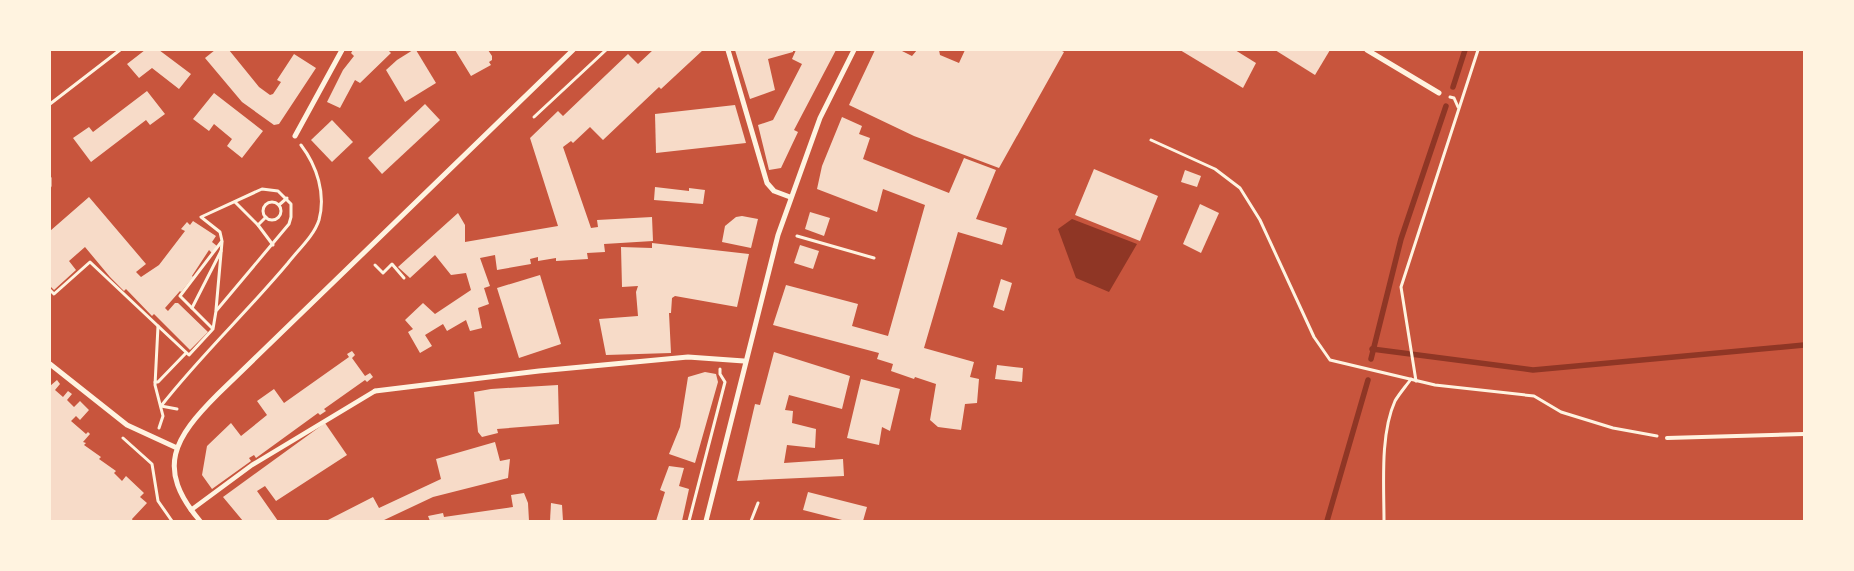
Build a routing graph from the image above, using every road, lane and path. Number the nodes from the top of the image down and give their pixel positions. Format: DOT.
graph roads {
  1 [pos="120,50"];
  2 [pos="342,50"];
  3 [pos="573,50"];
  4 [pos="606,50"];
  5 [pos="728,50"];
  6 [pos="854,50"];
  7 [pos="1367,50"];
  8 [pos="1478,50"];
  9 [pos="1439,93"];
  10 [pos="50,104"];
  11 [pos="534,118"];
  12 [pos="295,136"];
  13 [pos="1151,140"];
  14 [pos="50,178"];
  15 [pos="50,186"];
  16 [pos="790,197"];
  17 [pos="287,198"];
  18 [pos="235,202"];
  19 [pos="279,205"];
  20 [pos="266,217"];
  21 [pos="258,225"];
  22 [pos="798,236"];
  23 [pos="222,241"];
  24 [pos="273,245"];
  25 [pos="222,250"];
  26 [pos="874,258"];
  27 [pos="375,265"];
  28 [pos="404,278"];
  29 [pos="50,290"];
  30 [pos="192,308"];
  31 [pos="216,311"];
  32 [pos="158,326"];
  33 [pos="212,329"];
  34 [pos="186,353"];
  35 [pos="744,360"];
  36 [pos="50,364"];
  37 [pos="720,374"];
  38 [pos="1411,379"];
  39 [pos="1416,381"];
  40 [pos="155,382"];
  41 [pos="375,391"];
  42 [pos="161,406"];
  43 [pos="176,409"];
  44 [pos="163,416"];
  45 [pos="1804,434"];
  46 [pos="1667,438"];
  47 [pos="177,448"];
  48 [pos="152,464"];
  49 [pos="758,502"];
  50 [pos="191,510"];
  51 [pos="172,521"];
  52 [pos="200,521"];
  53 [pos="689,521"];
  54 [pos="706,521"];
  55 [pos="751,521"];
  56 [pos="1384,521"];
  1 -- 10 [label="path"];
  2 -- 12 [label="street"];
  3 -- 47 [label="street"];
  4 -- 11 [label="path"];
  5 -- 16 [label="street"];
  6 -- 16 [label="street"];
  7 -- 9 [label="street"];
  8 -- 39 [label="path"];
  12 -- 42 [label="path"];
  13 -- 38 [label="path"];
  14 -- 15 [label="path"];
  16 -- 35 [label="street"];
  17 -- 18 [label="path"];
  17 -- 19 [label="path"];
  17 -- 24 [label="path"];
  18 -- 21 [label="path"];
  18 -- 23 [label="path"];
  19 -- 20 [label="path"];
  19 -- 20 [label="path"];
  20 -- 21 [label="path"];
  21 -- 24 [label="path"];
  22 -- 26 [label="path"];
  23 -- 25 [label="path"];
  23 -- 30 [label="path"];
  24 -- 31 [label="path"];
  25 -- 30 [label="path"];
  25 -- 31 [label="path"];
  27 -- 28 [label="path"];
  29 -- 32 [label="path"];
  30 -- 33 [label="path"];
  31 -- 33 [label="path"];
  32 -- 34 [label="path"];
  32 -- 40 [label="path"];
  33 -- 34 [label="path"];
  34 -- 40 [label="path"];
  35 -- 41 [label="street"];
  35 -- 54 [label="street"];
  36 -- 47 [label="street"];
  37 -- 53 [label="path"];
  38 -- 39 [label="path"];
  38 -- 56 [label="path"];
  39 -- 46 [label="path"];
  40 -- 42 [label="path"];
  41 -- 50 [label="street"];
  42 -- 43 [label="path"];
  42 -- 44 [label="path"];
  45 -- 46 [label="lane"];
  47 -- 50 [label="street"];
  48 -- 51 [label="path"];
  49 -- 55 [label="path"];
  50 -- 52 [label="street"];
}
